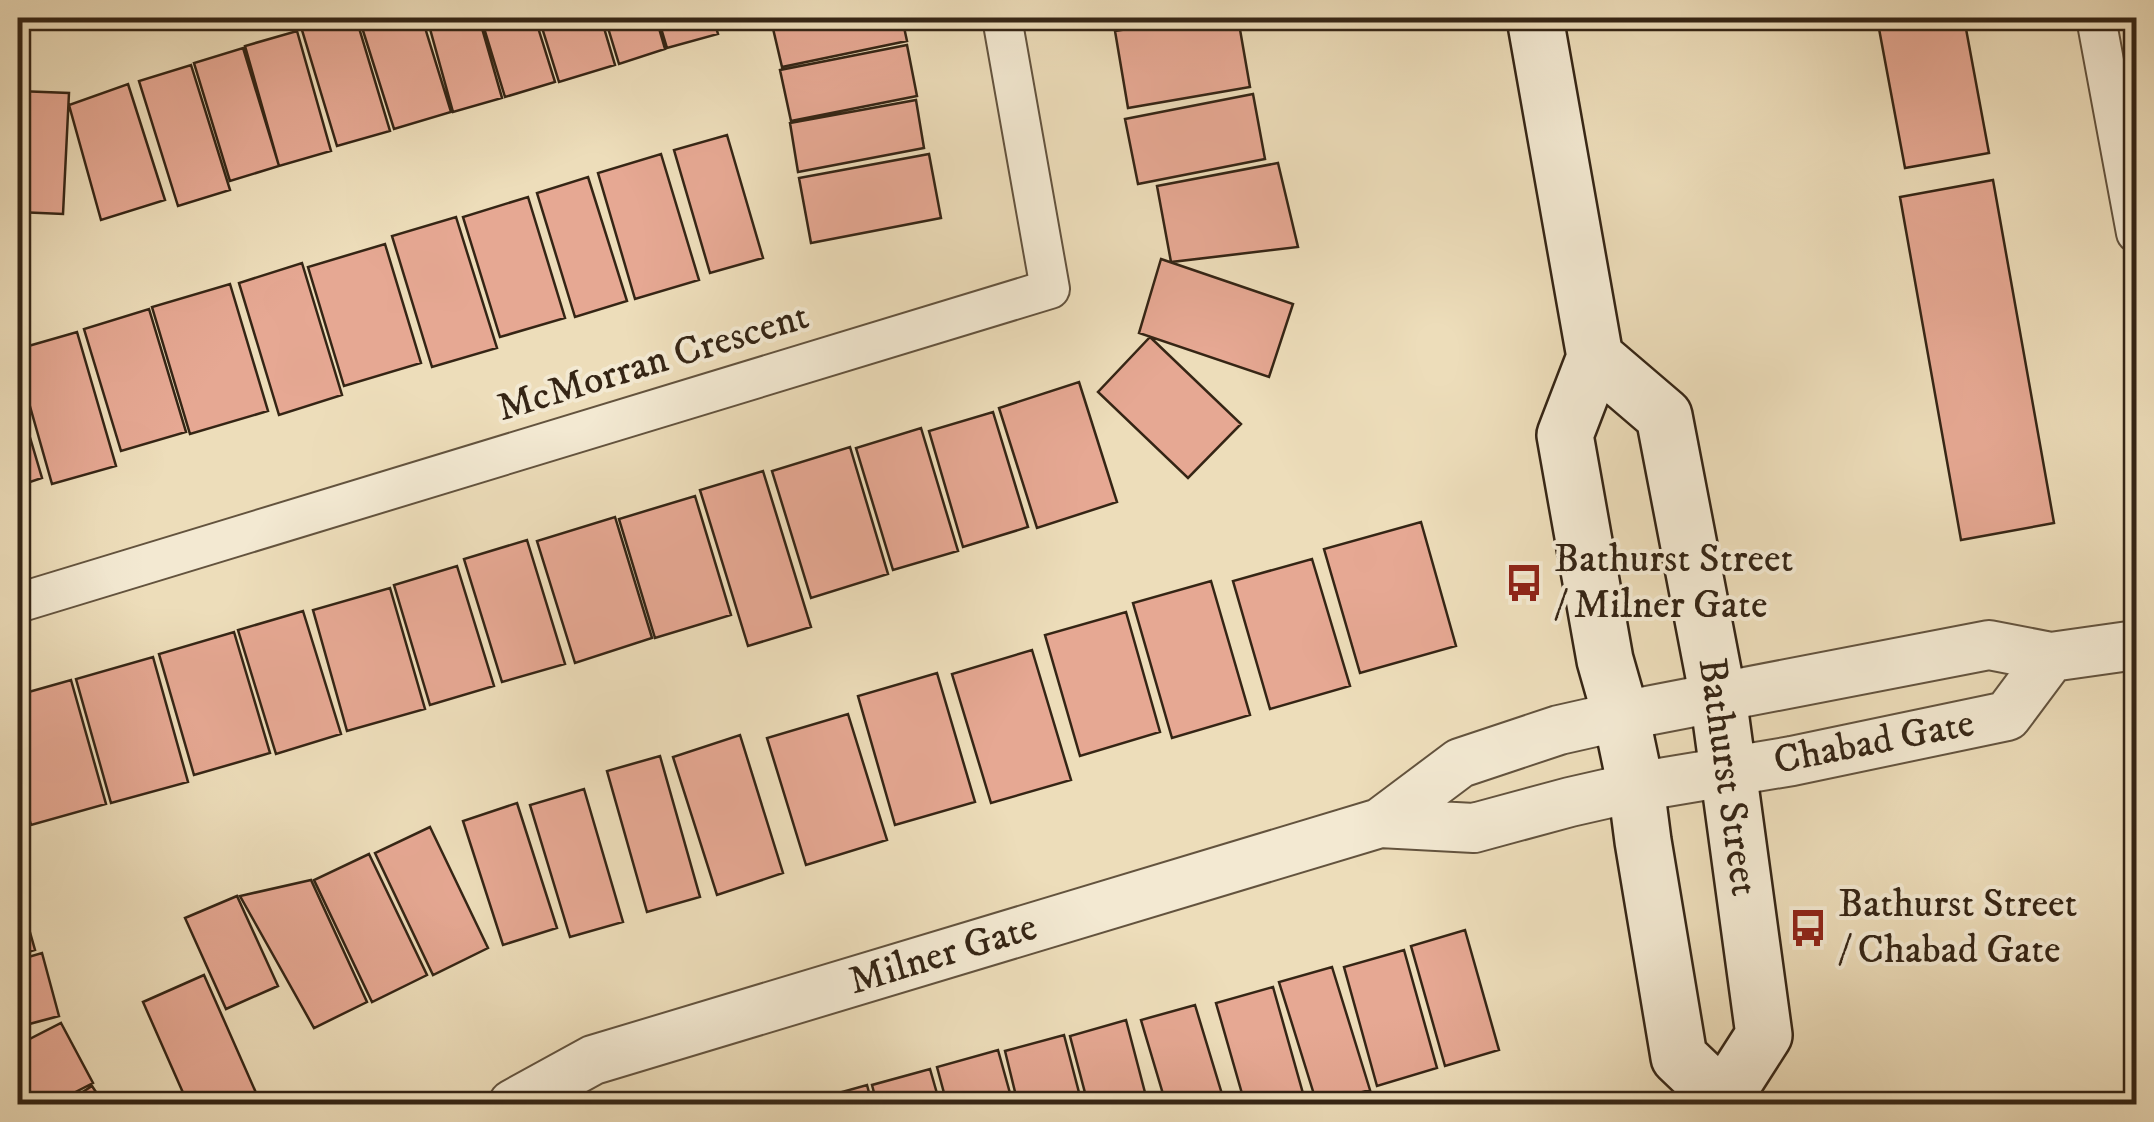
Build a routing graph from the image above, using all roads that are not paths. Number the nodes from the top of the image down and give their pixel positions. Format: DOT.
graph roads {
  1 [pos="1002,18"];
  2 [pos="1536,18"];
  3 [pos="2096,18"];
  4 [pos="2136,234"];
  5 [pos="1594,357"];
  6 [pos="18,603"];
  7 [pos="2136,644"];
  8 [pos="2051,657"];
  9 [pos="1718,697"];
  10 [pos="1621,716"];
  11 [pos="1727,771"];
  12 [pos="1636,788"];
  13 [pos="1380,823"];
  14 [pos="1723,1102"];
  15 [pos="513,1104"];
  1 -- 6 [label="street, McMorran Crescent"];
  2 -- 5 [label="main road, Bathurst Street"];
  3 -- 4 [label="street"];
  5 -- 9 [label="main road, Bathurst Street"];
  5 -- 10 [label="main road, Bathurst Street"];
  7 -- 8 [label="street, Chabad Gate"];
  8 -- 9 [label="street, Chabad Gate"];
  8 -- 11 [label="street, Chabad Gate"];
  9 -- 10 [label="street, Chabad Gate"];
  9 -- 11 [label="main road, Bathurst Street"];
  10 -- 12 [label="main road, Bathurst Street"];
  10 -- 13 [label="street, Milner Gate"];
  11 -- 12 [label="street, Chabad Gate"];
  11 -- 14 [label="main road, Bathurst Street"];
  12 -- 13 [label="street, Milner Gate"];
  12 -- 14 [label="main road, Bathurst Street"];
  13 -- 15 [label="street, Milner Gate"];
}
